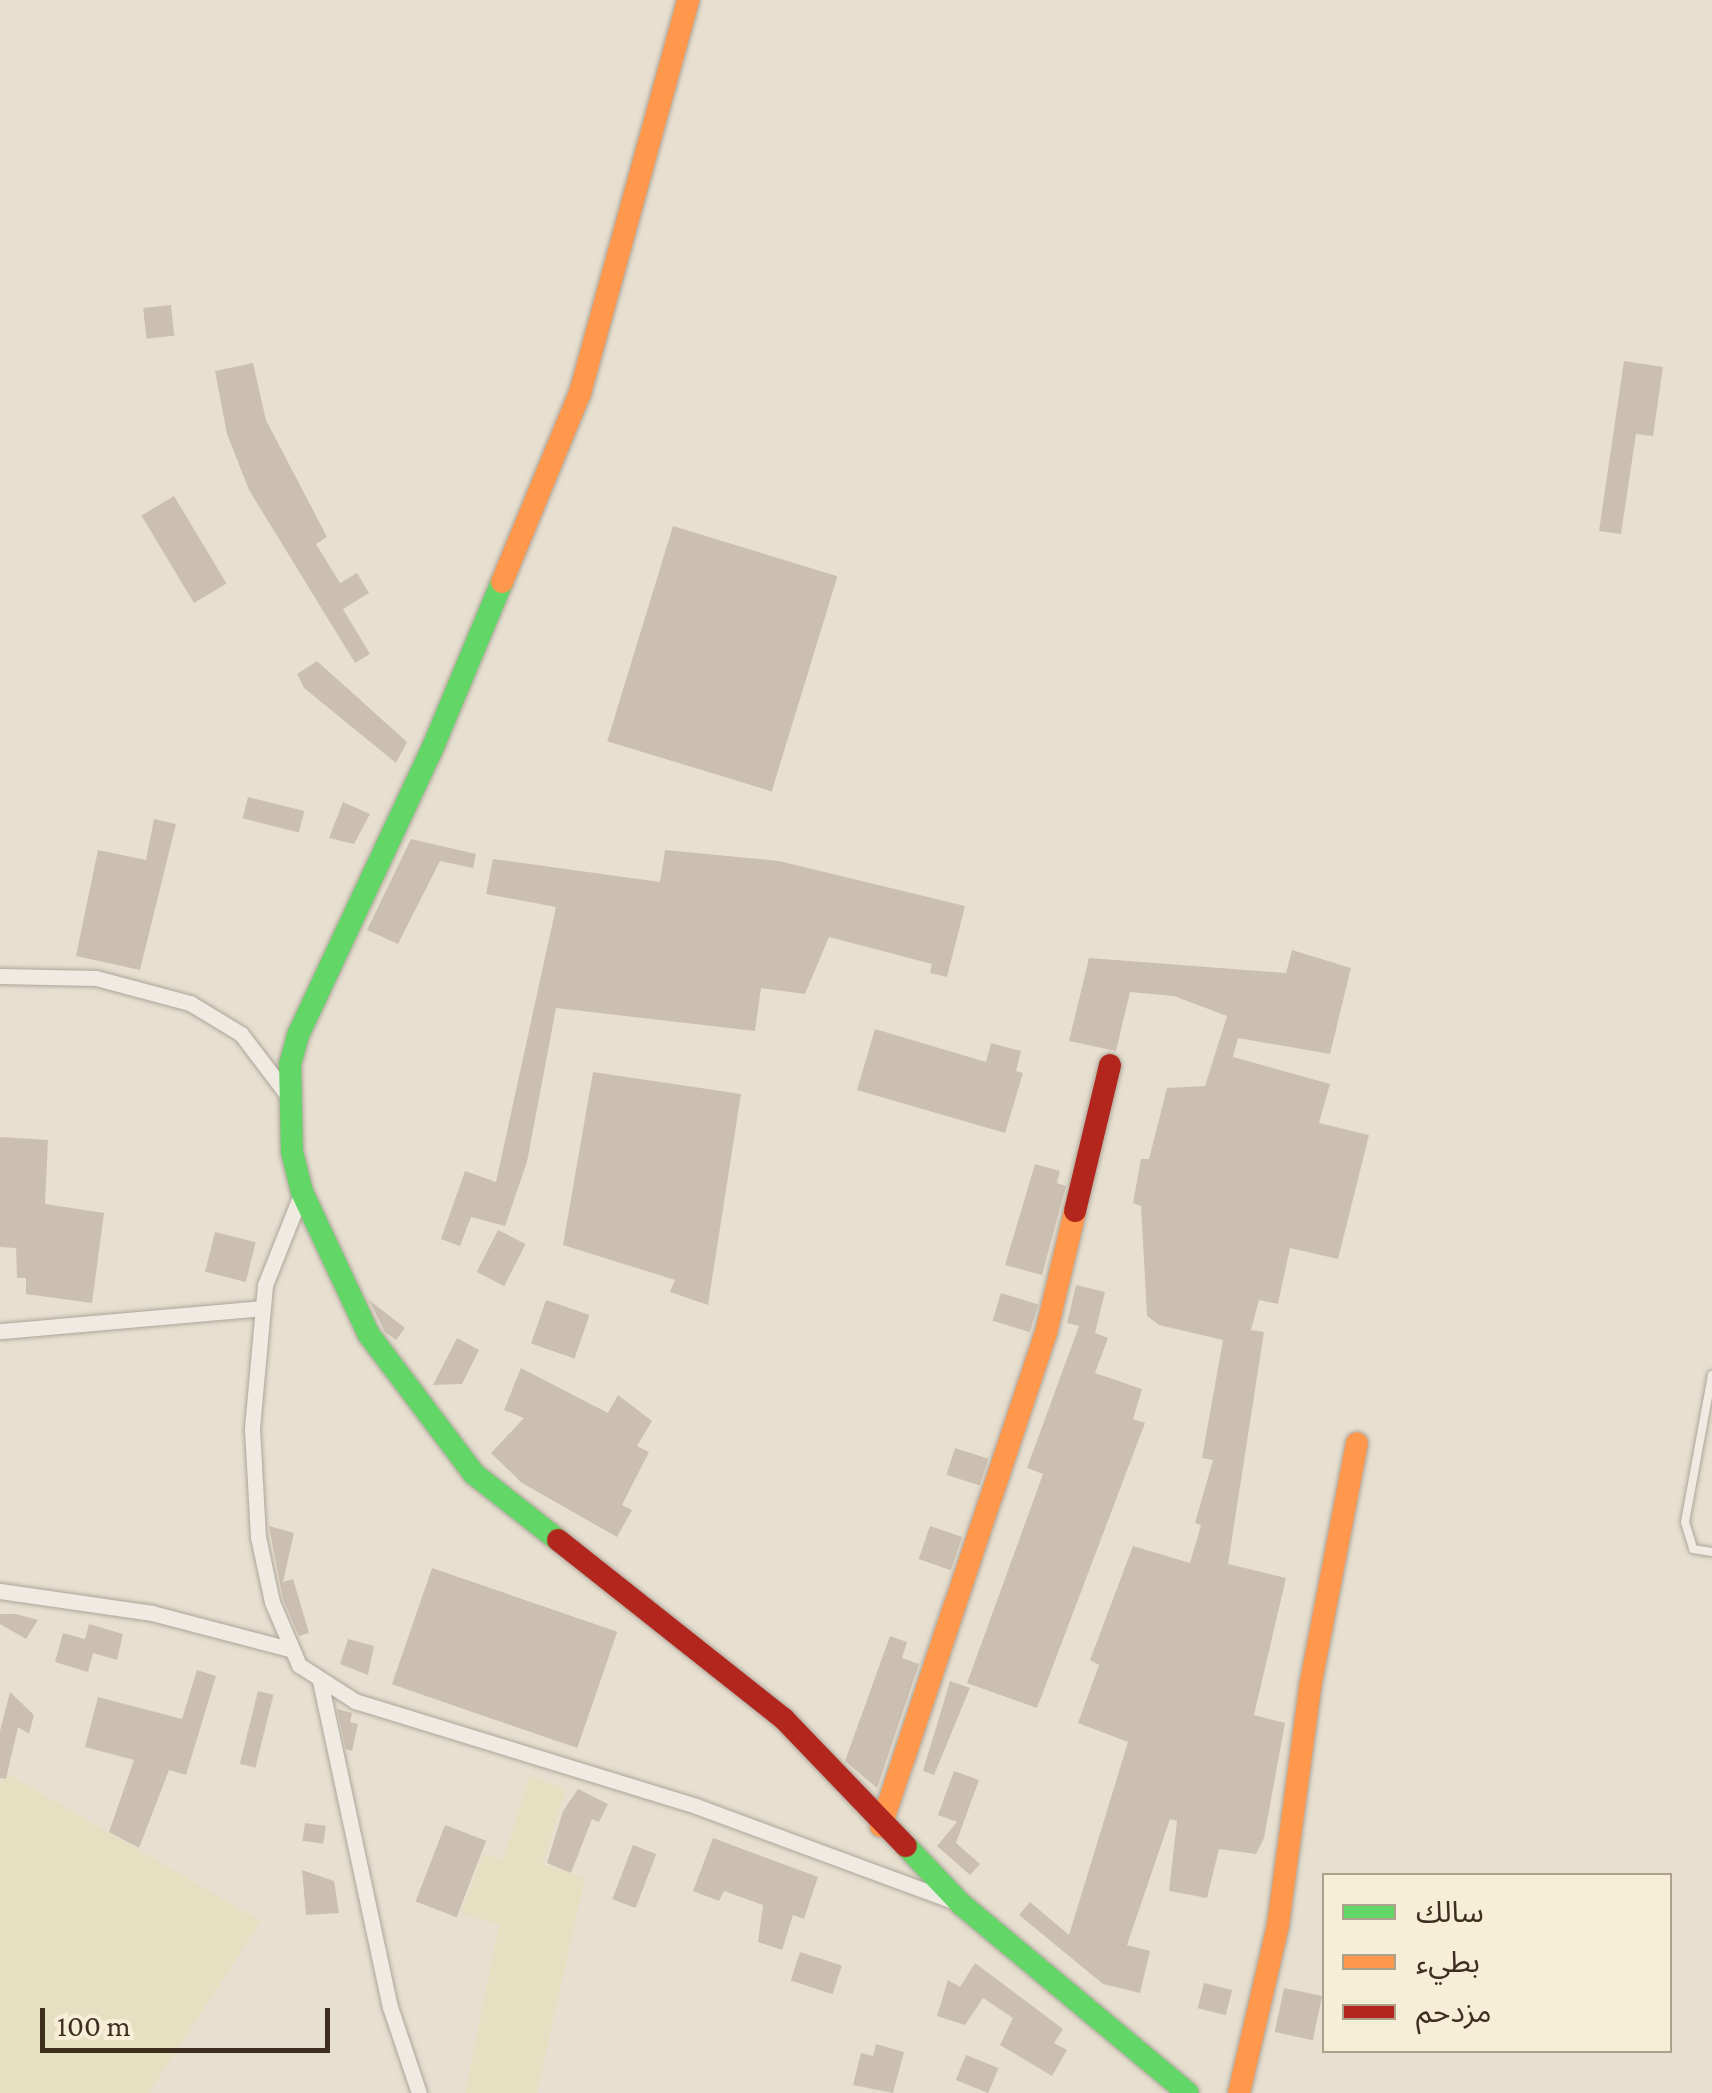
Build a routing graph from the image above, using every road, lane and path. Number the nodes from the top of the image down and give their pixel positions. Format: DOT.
graph roads {
  1 [pos="688,0"];
  2 [pos="0,976"];
  3 [pos="1110,1065"];
  4 [pos="289,1097"];
  5 [pos="302,1192"];
  6 [pos="262,1308"];
  7 [pos="0,1331"];
  8 [pos="1712,1374"];
  9 [pos="1357,1444"];
  10 [pos="1712,1552"];
  11 [pos="0,1592"];
  12 [pos="290,1650"];
  13 [pos="320,1681"];
  14 [pos="881,1826"];
  15 [pos="961,1904"];
  16 [pos="418,2093"];
  17 [pos="1188,2093"];
  18 [pos="1239,2093"];
  1 -- 4 [label="street"];
  2 -- 4 [label="street"];
  3 -- 14 [label="street"];
  4 -- 5 [label="street"];
  5 -- 6 [label="street"];
  5 -- 14 [label="street"];
  6 -- 7 [label="street"];
  6 -- 12 [label="street"];
  8 -- 10 [label="lane"];
  9 -- 18 [label="street"];
  11 -- 12 [label="street"];
  12 -- 13 [label="street"];
  13 -- 15 [label="street"];
  13 -- 16 [label="street"];
  14 -- 15 [label="street"];
  15 -- 17 [label="street"];
}
